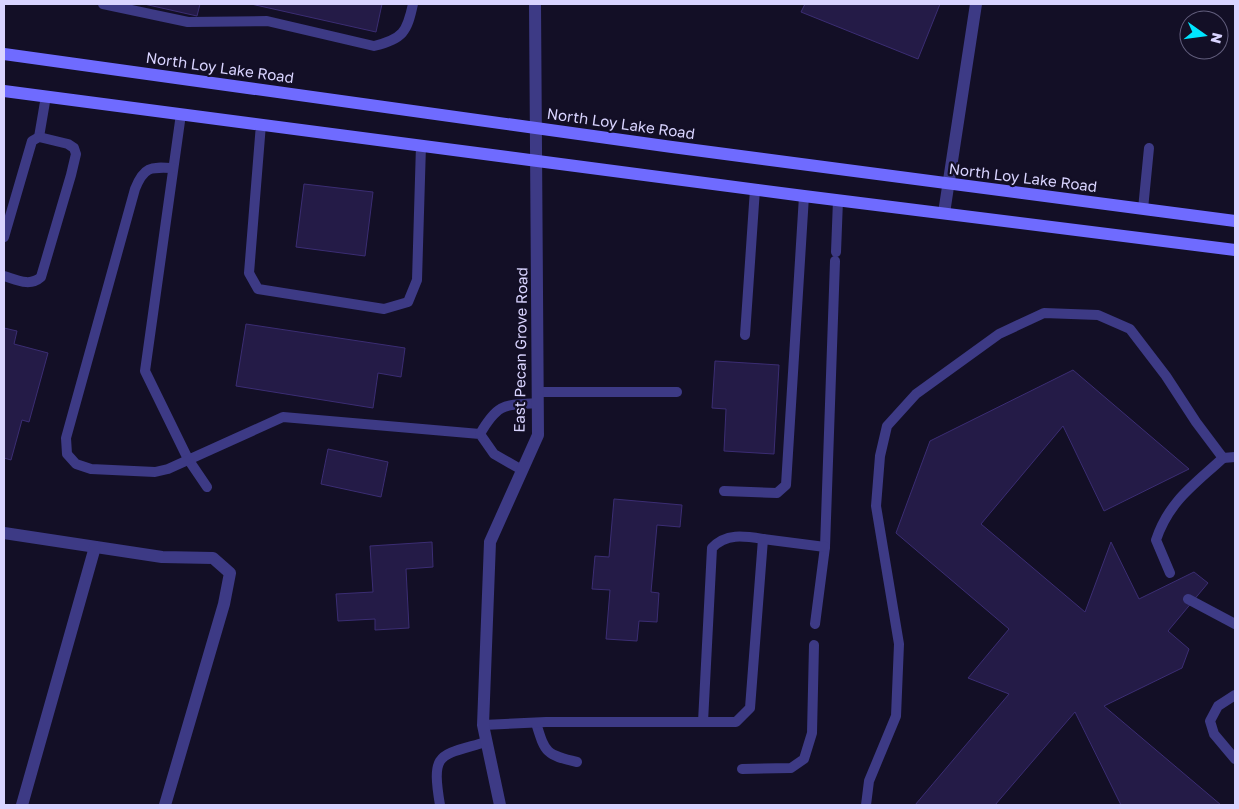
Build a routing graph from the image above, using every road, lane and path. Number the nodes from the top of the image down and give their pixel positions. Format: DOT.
graph roads {
  1 [pos="103,4"];
  2 [pos="413,4"];
  3 [pos="535,4"];
  4 [pos="976,4"];
  5 [pos="4,54"];
  6 [pos="4,91"];
  7 [pos="46,96"];
  8 [pos="181,114"];
  9 [pos="261,124"];
  10 [pos="536,128"];
  11 [pos="39,137"];
  12 [pos="421,145"];
  13 [pos="1149,148"];
  14 [pos="536,160"];
  15 [pos="174,168"];
  16 [pos="948,183"];
  17 [pos="755,190"];
  18 [pos="804,196"];
  19 [pos="838,200"];
  20 [pos="1143,209"];
  21 [pos="944,213"];
  22 [pos="1235,221"];
  23 [pos="4,237"];
  24 [pos="1235,250"];
  25 [pos="4,276"];
  26 [pos="745,335"];
  27 [pos="677,392"];
  28 [pos="538,397"];
  29 [pos="480,434"];
  30 [pos="1223,458"];
  31 [pos="1235,458"];
  32 [pos="188,459"];
  33 [pos="522,470"];
  34 [pos="207,487"];
  35 [pos="724,491"];
  36 [pos="4,533"];
  37 [pos="763,539"];
  38 [pos="95,547"];
  39 [pos="826,547"];
  40 [pos="1170,573"];
  41 [pos="1188,599"];
  42 [pos="815,624"];
  43 [pos="1235,624"];
  44 [pos="814,645"];
  45 [pos="1235,695"];
  46 [pos="536,722"];
  47 [pos="703,722"];
  48 [pos="483,725"];
  49 [pos="486,742"];
  50 [pos="1235,759"];
  51 [pos="577,762"];
  52 [pos="742,770"];
  53 [pos="22,805"];
  54 [pos="165,805"];
  55 [pos="440,805"];
  56 [pos="500,805"];
  57 [pos="866,805"];
  1 -- 2 [label="lane"];
  3 -- 10 [label="street, East Pecan Grove Road"];
  4 -- 16 [label="street"];
  5 -- 10 [label="main road, North Loy Lake Road"];
  6 -- 7 [label="main road"];
  7 -- 8 [label="main road"];
  7 -- 11 [label="lane"];
  8 -- 9 [label="main road"];
  8 -- 15 [label="lane"];
  9 -- 12 [label="main road"];
  9 -- 12 [label="lane"];
  10 -- 14 [label="street, East Pecan Grove Road"];
  10 -- 16 [label="main road, North Loy Lake Road"];
  11 -- 23 [label="lane"];
  11 -- 25 [label="lane"];
  12 -- 14 [label="main road"];
  13 -- 20 [label="lane"];
  14 -- 17 [label="main road"];
  14 -- 28 [label="street, East Pecan Grove Road"];
  15 -- 32 [label="lane"];
  15 -- 32 [label="lane"];
  16 -- 20 [label="main road, North Loy Lake Road"];
  16 -- 21 [label="street"];
  17 -- 18 [label="main road"];
  17 -- 26 [label="lane"];
  18 -- 19 [label="main road"];
  18 -- 35 [label="lane"];
  19 -- 21 [label="main road"];
  19 -- 39 [label="lane"];
  20 -- 22 [label="main road, North Loy Lake Road"];
  21 -- 24 [label="main road"];
  27 -- 28 [label="lane"];
  28 -- 29 [label="lane"];
  28 -- 33 [label="street, East Pecan Grove Road"];
  29 -- 32 [label="lane"];
  29 -- 33 [label="lane"];
  30 -- 31 [label="lane"];
  30 -- 40 [label="lane"];
  30 -- 57 [label="lane"];
  32 -- 34 [label="lane"];
  33 -- 48 [label="street, East Pecan Grove Road"];
  36 -- 38 [label="street"];
  37 -- 39 [label="lane"];
  37 -- 47 [label="lane"];
  37 -- 47 [label="lane"];
  38 -- 53 [label="street"];
  38 -- 54 [label="street"];
  39 -- 42 [label="lane"];
  41 -- 43 [label="lane"];
  44 -- 52 [label="lane"];
  45 -- 50 [label="lane"];
  46 -- 47 [label="lane"];
  46 -- 48 [label="lane"];
  46 -- 51 [label="lane"];
  48 -- 49 [label="street, East Pecan Grove Road"];
  49 -- 55 [label="lane"];
  49 -- 56 [label="street, East Pecan Grove Road"];
}
